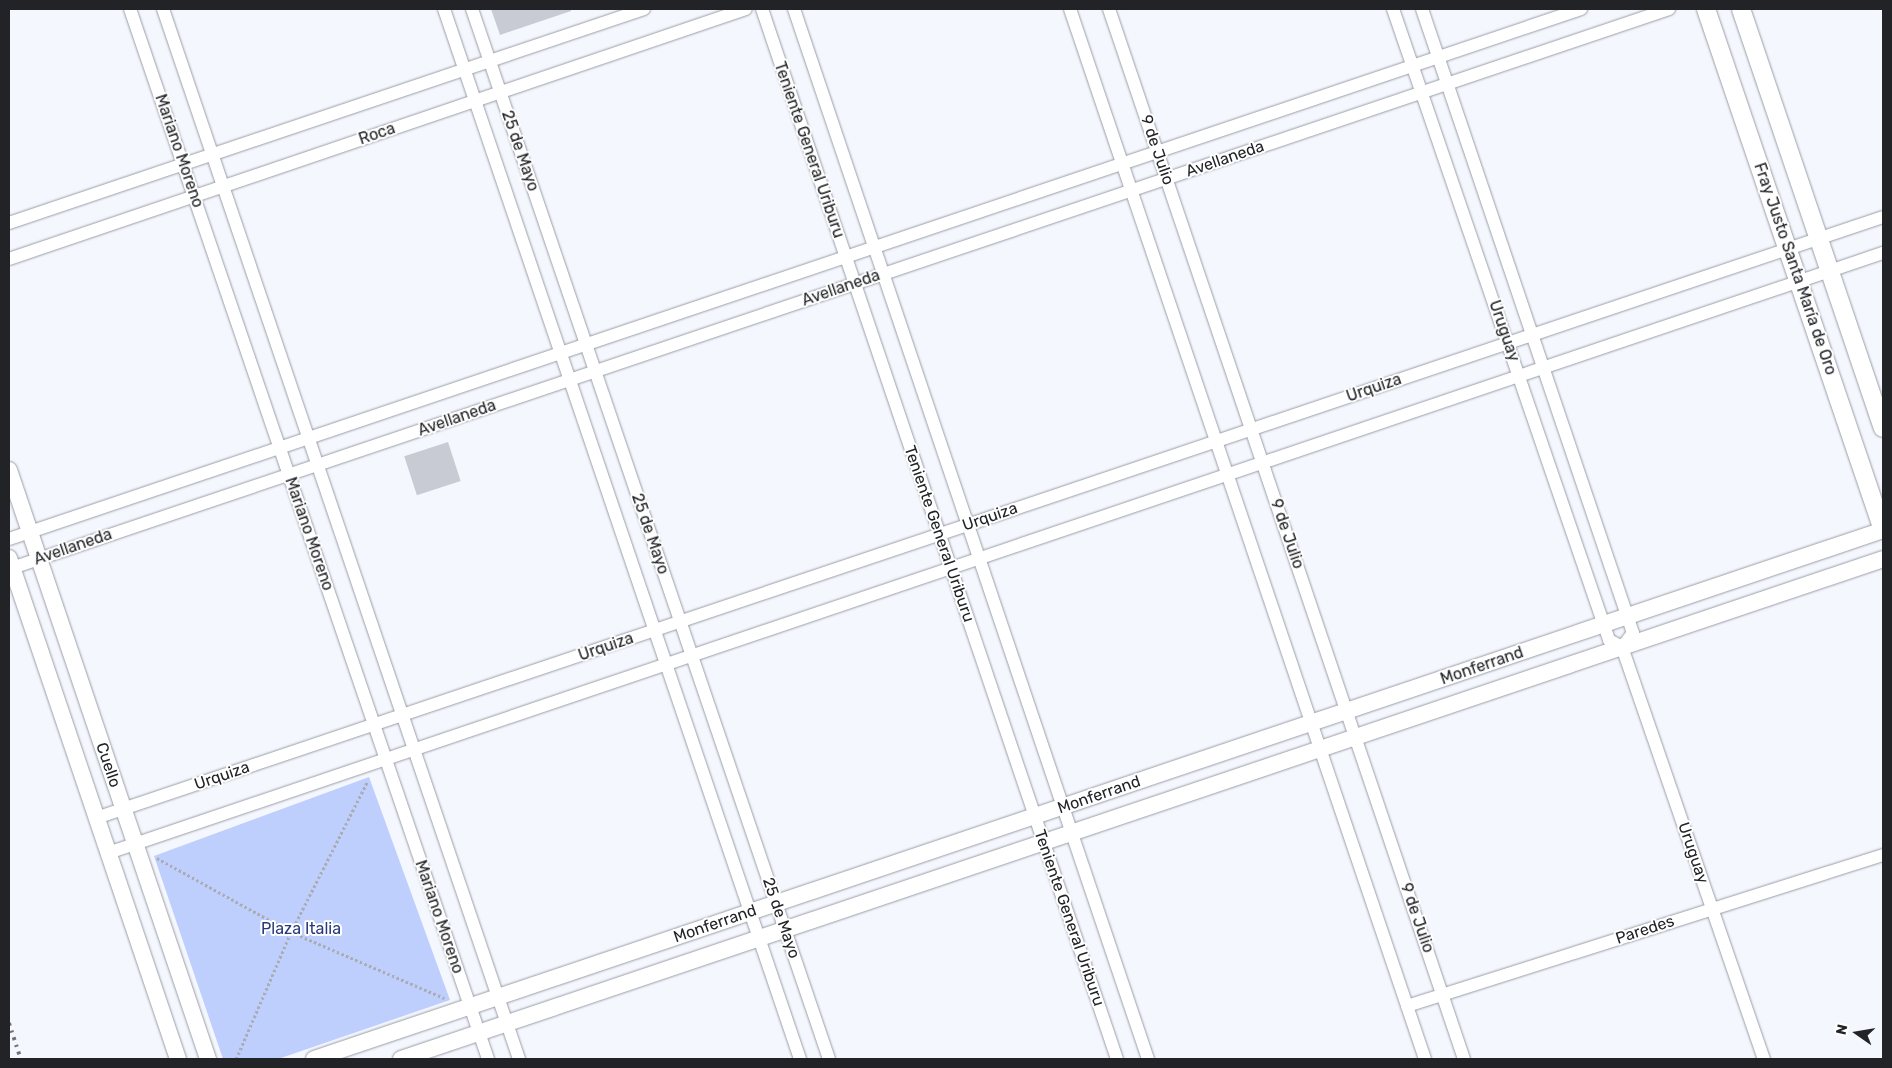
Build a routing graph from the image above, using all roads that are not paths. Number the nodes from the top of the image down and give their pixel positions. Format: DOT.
graph roads {
  1 [pos="130,9"];
  2 [pos="163,9"];
  3 [pos="444,9"];
  4 [pos="472,9"];
  5 [pos="644,9"];
  6 [pos="746,9"];
  7 [pos="762,9"];
  8 [pos="794,9"];
  9 [pos="1070,9"];
  10 [pos="1110,9"];
  11 [pos="1394,9"];
  12 [pos="1422,9"];
  13 [pos="1581,9"];
  14 [pos="1669,9"];
  15 [pos="1706,9"];
  16 [pos="1741,9"];
  17 [pos="1438,57"];
  18 [pos="490,61"];
  19 [pos="1413,65"];
  20 [pos="464,69"];
  21 [pos="1447,84"];
  22 [pos="500,92"];
  23 [pos="1422,92"];
  24 [pos="475,101"];
  25 [pos="1158,151"];
  26 [pos="212,154"];
  27 [pos="1122,163"];
  28 [pos="183,164"];
  29 [pos="1167,178"];
  30 [pos="223,186"];
  31 [pos="1131,190"];
  32 [pos="194,196"];
  33 [pos="1883,216"];
  34 [pos="9,223"];
  35 [pos="1819,238"];
  36 [pos="874,247"];
  37 [pos="1788,249"];
  38 [pos="1883,253"];
  39 [pos="845,257"];
  40 [pos="9,259"];
  41 [pos="1830,271"];
  42 [pos="883,274"];
  43 [pos="1799,281"];
  44 [pos="854,284"];
  45 [pos="1532,335"];
  46 [pos="1508,343"];
  47 [pos="586,344"];
  48 [pos="560,353"];
  49 [pos="1543,368"];
  50 [pos="595,371"];
  51 [pos="1519,376"];
  52 [pos="570,380"];
  53 [pos="1883,428"];
  54 [pos="1252,429"];
  55 [pos="308,438"];
  56 [pos="1216,441"];
  57 [pos="280,447"];
  58 [pos="1263,463"];
  59 [pos="317,465"];
  60 [pos="9,470"];
  61 [pos="289,475"];
  62 [pos="1227,475"];
  63 [pos="968,525"];
  64 [pos="1883,530"];
  65 [pos="30,532"];
  66 [pos="939,534"];
  67 [pos="9,539"];
  68 [pos="39,559"];
  69 [pos="980,559"];
  70 [pos="1883,559"];
  71 [pos="10,565"];
  72 [pos="951,568"];
  73 [pos="1628,617"];
  74 [pos="680,622"];
  75 [pos="1604,625"];
  76 [pos="655,630"];
  77 [pos="1622,647"];
  78 [pos="692,656"];
  79 [pos="666,665"];
  80 [pos="1347,711"];
  81 [pos="402,715"];
  82 [pos="1311,723"];
  83 [pos="374,725"];
  84 [pos="1356,737"];
  85 [pos="1320,749"];
  86 [pos="414,750"];
  87 [pos="386,760"];
  88 [pos="1063,807"];
  89 [pos="124,809"];
  90 [pos="1035,816"];
  91 [pos="96,818"];
  92 [pos="1072,833"];
  93 [pos="1044,843"];
  94 [pos="136,844"];
  95 [pos="108,853"];
  96 [pos="1883,855"];
  97 [pos="776,904"];
  98 [pos="1712,909"];
  99 [pos="750,912"];
  100 [pos="785,930"];
  101 [pos="759,938"];
  102 [pos="1442,994"];
  103 [pos="498,997"];
  104 [pos="1406,1006"];
  105 [pos="470,1007"];
  106 [pos="507,1024"];
  107 [pos="479,1033"];
  108 [pos="178,1059"];
  109 [pos="208,1059"];
  110 [pos="314,1059"];
  111 [pos="401,1059"];
  112 [pos="488,1059"];
  113 [pos="519,1059"];
  114 [pos="800,1059"];
  115 [pos="829,1059"];
  116 [pos="1117,1059"];
  117 [pos="1148,1059"];
  118 [pos="1425,1059"];
  119 [pos="1464,1059"];
  120 [pos="1764,1059"];
  1 -- 28 [label="street, Mariano Moreno"];
  2 -- 26 [label="street, Mariano Moreno"];
  3 -- 20 [label="street, 25 de Mayo"];
  4 -- 18 [label="street, 25 de Mayo"];
  5 -- 18 [label="street, Roca"];
  6 -- 22 [label="street, Roca"];
  7 -- 39 [label="street, Teniente General Uriburu"];
  8 -- 36 [label="street, Teniente General Uriburu"];
  9 -- 27 [label="street"];
  10 -- 25 [label="street, 9 de Julio"];
  11 -- 19 [label="street, Uruguay"];
  12 -- 17 [label="street, Uruguay"];
  13 -- 17 [label="street, Avellaneda"];
  14 -- 21 [label="street, Avellaneda"];
  15 -- 37 [label="main road, Fray Justo Santa María de Oro"];
  16 -- 35 [label="main road, Fray Justo Santa María de Oro"];
  17 -- 19 [label="street, Avellaneda"];
  17 -- 21 [label="street, Uruguay"];
  18 -- 20 [label="street, Roca"];
  18 -- 22 [label="street, 25 de Mayo"];
  19 -- 23 [label="street, Uruguay"];
  19 -- 25 [label="street, Avellaneda"];
  20 -- 24 [label="street, 25 de Mayo"];
  20 -- 26 [label="street, Roca"];
  21 -- 23 [label="street, Avellaneda"];
  21 -- 45 [label="street, Uruguay"];
  22 -- 24 [label="street, Roca"];
  22 -- 47 [label="street, 25 de Mayo"];
  23 -- 29 [label="street, Avellaneda"];
  23 -- 46 [label="street, Uruguay"];
  24 -- 30 [label="street, Roca"];
  24 -- 48 [label="street, 25 de Mayo"];
  25 -- 27 [label="street, Avellaneda"];
  25 -- 29 [label="street, 9 de Julio"];
  26 -- 28 [label="street, Roca"];
  26 -- 30 [label="street, Mariano Moreno"];
  27 -- 31 [label="street"];
  27 -- 36 [label="street, Avellaneda"];
  28 -- 32 [label="street, Mariano Moreno"];
  28 -- 34 [label="street, Roca"];
  29 -- 31 [label="street, Avellaneda"];
  29 -- 54 [label="street, 9 de Julio"];
  30 -- 32 [label="street, Roca"];
  30 -- 55 [label="street, Mariano Moreno"];
  31 -- 42 [label="street, Avellaneda"];
  31 -- 56 [label="street"];
  32 -- 40 [label="street, Roca"];
  32 -- 57 [label="street, Mariano Moreno"];
  33 -- 35 [label="street, Urquiza"];
  35 -- 37 [label="street, Urquiza"];
  35 -- 41 [label="main road, Fray Justo Santa María de Oro"];
  36 -- 39 [label="street, Avellaneda"];
  36 -- 42 [label="street, Teniente General Uriburu"];
  37 -- 43 [label="main road, Fray Justo Santa María de Oro"];
  37 -- 45 [label="street, Urquiza"];
  38 -- 41 [label="street"];
  39 -- 44 [label="street, Teniente General Uriburu"];
  39 -- 47 [label="street, Avellaneda"];
  41 -- 43 [label="street"];
  41 -- 53 [label="main road, Fray Justo Santa María de Oro"];
  42 -- 44 [label="street, Avellaneda"];
  42 -- 63 [label="street, Teniente General Uriburu"];
  43 -- 49 [label="street"];
  43 -- 64 [label="main road, Fray Justo Santa María de Oro"];
  44 -- 50 [label="street, Avellaneda"];
  44 -- 66 [label="street, Teniente General Uriburu"];
  45 -- 46 [label="street, Urquiza"];
  45 -- 49 [label="street, Uruguay"];
  46 -- 51 [label="street, Uruguay"];
  46 -- 54 [label="street, Urquiza"];
  47 -- 48 [label="street, Avellaneda"];
  47 -- 50 [label="street, 25 de Mayo"];
  48 -- 52 [label="street, 25 de Mayo"];
  48 -- 55 [label="street, Avellaneda"];
  49 -- 51 [label="street"];
  49 -- 73 [label="street, Uruguay"];
  50 -- 52 [label="street, Avellaneda"];
  50 -- 74 [label="street, 25 de Mayo"];
  51 -- 58 [label="street"];
  51 -- 75 [label="street, Uruguay"];
  52 -- 59 [label="street, Avellaneda"];
  52 -- 76 [label="street, 25 de Mayo"];
  54 -- 56 [label="street, Urquiza"];
  54 -- 58 [label="street, 9 de Julio"];
  55 -- 57 [label="street, Avellaneda"];
  55 -- 59 [label="street, Mariano Moreno"];
  56 -- 62 [label="street"];
  56 -- 63 [label="street, Urquiza"];
  57 -- 61 [label="street, Mariano Moreno"];
  57 -- 65 [label="street, Avellaneda"];
  58 -- 62 [label="street"];
  58 -- 80 [label="street, 9 de Julio"];
  59 -- 61 [label="street, Avellaneda"];
  59 -- 81 [label="street, Mariano Moreno"];
  60 -- 65 [label="street, Cuello"];
  61 -- 68 [label="street, Avellaneda"];
  61 -- 83 [label="street, Mariano Moreno"];
  62 -- 69 [label="street"];
  62 -- 82 [label="street"];
  63 -- 66 [label="street, Urquiza"];
  63 -- 69 [label="street, Teniente General Uriburu"];
  64 -- 73 [label="street, Monferrand"];
  65 -- 67 [label="street, Avellaneda"];
  65 -- 68 [label="street, Cuello"];
  66 -- 72 [label="street, Teniente General Uriburu"];
  66 -- 74 [label="street, Urquiza"];
  68 -- 71 [label="street, Avellaneda"];
  68 -- 89 [label="street, Cuello"];
  69 -- 72 [label="street"];
  69 -- 88 [label="street, Teniente General Uriburu"];
  70 -- 77 [label="street, Monferrand"];
  71 -- 91 [label="street, Cuello"];
  72 -- 78 [label="street"];
  72 -- 90 [label="street, Teniente General Uriburu"];
  73 -- 75 [label="street, Monferrand"];
  73 -- 77 [label="street, Uruguay"];
  74 -- 76 [label="street, Urquiza"];
  74 -- 78 [label="street, 25 de Mayo"];
  75 -- 77 [label="street, Uruguay"];
  75 -- 80 [label="street, Monferrand"];
  76 -- 79 [label="street, 25 de Mayo"];
  76 -- 81 [label="street, Urquiza"];
  77 -- 84 [label="street, Monferrand"];
  77 -- 98 [label="street, Uruguay"];
  78 -- 79 [label="street"];
  78 -- 97 [label="street, 25 de Mayo"];
  79 -- 86 [label="street"];
  79 -- 99 [label="street, 25 de Mayo"];
  80 -- 82 [label="street, Monferrand"];
  80 -- 84 [label="street, 9 de Julio"];
  81 -- 83 [label="street, Urquiza"];
  81 -- 86 [label="street, Mariano Moreno"];
  82 -- 85 [label="street"];
  82 -- 88 [label="street, Monferrand"];
  83 -- 87 [label="street, Mariano Moreno"];
  83 -- 89 [label="street, Urquiza"];
  84 -- 85 [label="street, Monferrand"];
  84 -- 102 [label="street, 9 de Julio"];
  85 -- 92 [label="street, Monferrand"];
  85 -- 104 [label="street"];
  86 -- 87 [label="street"];
  86 -- 103 [label="street, Mariano Moreno"];
  87 -- 94 [label="street"];
  87 -- 105 [label="street, Mariano Moreno"];
  88 -- 90 [label="street, Monferrand"];
  88 -- 92 [label="street, Teniente General Uriburu"];
  89 -- 91 [label="street, Urquiza"];
  89 -- 94 [label="street, Cuello"];
  90 -- 93 [label="street, Teniente General Uriburu"];
  90 -- 97 [label="street, Monferrand"];
  91 -- 95 [label="street, Cuello"];
  92 -- 93 [label="street, Monferrand"];
  92 -- 117 [label="street, Teniente General Uriburu"];
  93 -- 100 [label="street, Monferrand"];
  93 -- 116 [label="street, Teniente General Uriburu"];
  94 -- 95 [label="street"];
  94 -- 109 [label="street, Cuello"];
  95 -- 108 [label="street, Cuello"];
  96 -- 98 [label="street, Paredes"];
  97 -- 99 [label="street, Monferrand"];
  97 -- 100 [label="street, 25 de Mayo"];
  98 -- 102 [label="street, Paredes"];
  98 -- 120 [label="street, Uruguay"];
  99 -- 101 [label="street, 25 de Mayo"];
  99 -- 103 [label="street, Monferrand"];
  100 -- 101 [label="street, Monferrand"];
  100 -- 115 [label="street, 25 de Mayo"];
  101 -- 106 [label="street, Monferrand"];
  101 -- 114 [label="street, 25 de Mayo"];
  102 -- 104 [label="street, Paredes"];
  102 -- 119 [label="street, 9 de Julio"];
  103 -- 105 [label="street, Monferrand"];
  103 -- 106 [label="street, Mariano Moreno"];
  104 -- 118 [label="street"];
  105 -- 107 [label="street, Mariano Moreno"];
  105 -- 110 [label="street, Monferrand"];
  106 -- 107 [label="street, Monferrand"];
  106 -- 113 [label="street, Mariano Moreno"];
  107 -- 111 [label="street, Monferrand"];
  107 -- 112 [label="street, Mariano Moreno"];
}
